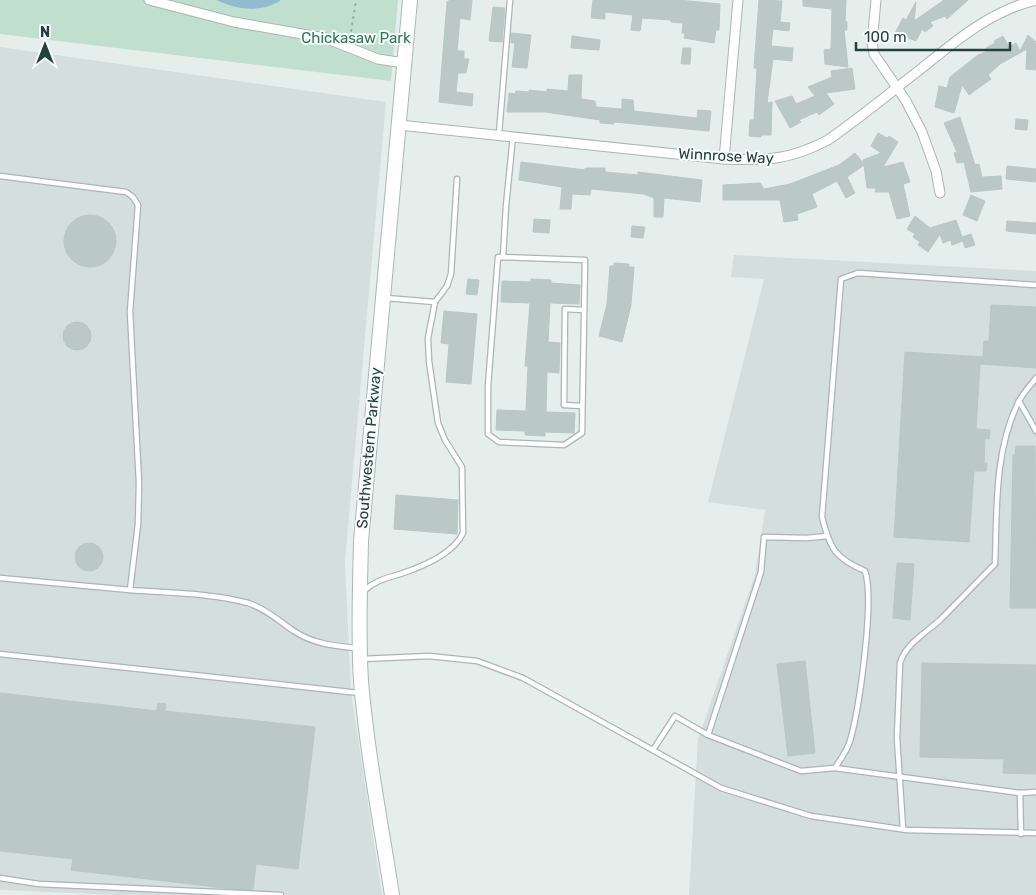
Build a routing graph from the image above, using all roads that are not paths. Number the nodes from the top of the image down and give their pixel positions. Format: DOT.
graph roads {
  1 [pos="149,0"];
  2 [pos="410,0"];
  3 [pos="510,0"];
  4 [pos="738,0"];
  5 [pos="876,0"];
  6 [pos="1036,0"];
  7 [pos="404,63"];
  8 [pos="896,88"];
  9 [pos="399,125"];
  10 [pos="499,134"];
  11 [pos="513,135"];
  12 [pos="724,159"];
  13 [pos="0,176"];
  14 [pos="457,179"];
  15 [pos="940,193"];
  16 [pos="503,257"];
  17 [pos="1036,285"];
  18 [pos="382,298"];
  19 [pos="436,302"];
  20 [pos="584,310"];
  21 [pos="1036,378"];
  22 [pos="1019,401"];
  23 [pos="582,406"];
  24 [pos="1036,431"];
  25 [pos="827,536"];
  26 [pos="0,578"];
  27 [pos="130,590"];
  28 [pos="360,595"];
  29 [pos="360,653"];
  30 [pos="0,654"];
  31 [pos="363,693"];
  32 [pos="708,735"];
  33 [pos="653,750"];
  34 [pos="835,768"];
  35 [pos="900,777"];
  36 [pos="1036,792"];
  37 [pos="1020,793"];
  38 [pos="903,829"];
  39 [pos="1036,833"];
  40 [pos="1021,834"];
  41 [pos="0,878"];
  42 [pos="280,895"];
  43 [pos="392,895"];
  1 -- 7 [label="street"];
  2 -- 7 [label="street, Southwestern Parkway"];
  3 -- 10 [label="lane"];
  4 -- 12 [label="street"];
  5 -- 8 [label="street"];
  6 -- 8 [label="street, Winnrose Way"];
  7 -- 9 [label="street, Southwestern Parkway"];
  8 -- 12 [label="street, Winnrose Way"];
  8 -- 15 [label="street"];
  9 -- 10 [label="street, Winnrose Way"];
  9 -- 18 [label="street, Southwestern Parkway"];
  10 -- 11 [label="street, Winnrose Way"];
  11 -- 12 [label="street, Winnrose Way"];
  11 -- 16 [label="lane"];
  13 -- 27 [label="lane"];
  14 -- 19 [label="lane"];
  16 -- 20 [label="lane"];
  16 -- 23 [label="lane"];
  17 -- 25 [label="lane"];
  18 -- 19 [label="lane"];
  18 -- 28 [label="street, Southwestern Parkway"];
  19 -- 28 [label="lane"];
  20 -- 23 [label="lane"];
  20 -- 23 [label="lane"];
  21 -- 22 [label="lane"];
  22 -- 24 [label="lane"];
  22 -- 35 [label="lane"];
  25 -- 32 [label="lane"];
  25 -- 34 [label="lane"];
  26 -- 27 [label="lane"];
  27 -- 29 [label="lane"];
  28 -- 29 [label="street, Southwestern Parkway"];
  29 -- 31 [label="street, Southwestern Parkway"];
  29 -- 33 [label="lane"];
  30 -- 31 [label="lane"];
  31 -- 43 [label="street, Southwestern Parkway"];
  32 -- 33 [label="lane"];
  32 -- 34 [label="lane"];
  33 -- 38 [label="lane"];
  34 -- 35 [label="lane"];
  35 -- 37 [label="lane"];
  35 -- 38 [label="lane"];
  36 -- 37 [label="lane"];
  37 -- 40 [label="lane"];
  38 -- 40 [label="lane"];
  39 -- 40 [label="lane"];
  41 -- 42 [label="lane"];
}
